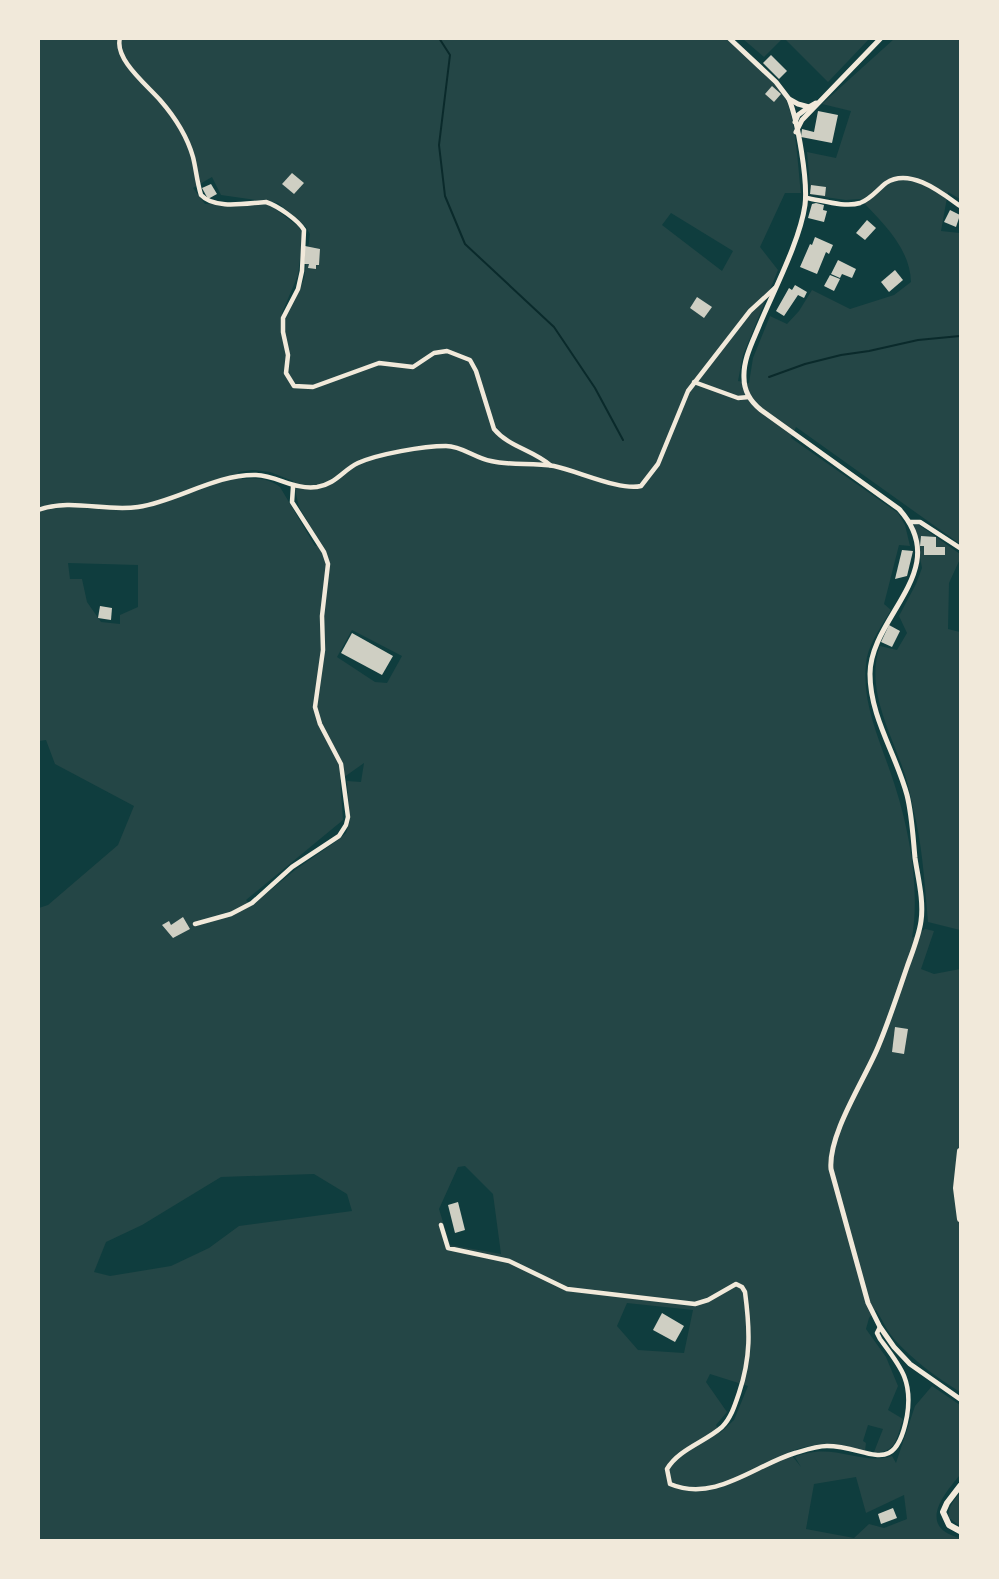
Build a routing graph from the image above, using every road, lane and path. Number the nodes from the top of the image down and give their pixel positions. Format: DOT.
graph roads {
  1 [pos="120,38"];
  2 [pos="729,38"];
  3 [pos="881,38"];
  4 [pos="789,99"];
  5 [pos="818,102"];
  6 [pos="809,107"];
  7 [pos="794,122"];
  8 [pos="796,132"];
  9 [pos="806,198"];
  10 [pos="961,206"];
  11 [pos="775,288"];
  12 [pos="694,382"];
  13 [pos="749,397"];
  14 [pos="550,465"];
  15 [pos="293,487"];
  16 [pos="38,510"];
  17 [pos="909,522"];
  18 [pos="961,548"];
  19 [pos="195,924"];
  20 [pos="961,1151"];
  21 [pos="961,1219"];
  22 [pos="440,1225"];
  23 [pos="880,1327"];
  24 [pos="961,1399"];
  25 [pos="961,1486"];
  26 [pos="961,1531"];
  1 -- 14 [label="street"];
  2 -- 4 [label="street"];
  3 -- 5 [label="street"];
  4 -- 6 [label="street"];
  4 -- 7 [label="street"];
  5 -- 6 [label="street"];
  5 -- 8 [label="street"];
  6 -- 7 [label="street"];
  7 -- 8 [label="street"];
  8 -- 9 [label="street"];
  9 -- 10 [label="street"];
  9 -- 11 [label="street"];
  11 -- 12 [label="street"];
  11 -- 13 [label="street"];
  12 -- 13 [label="street"];
  12 -- 14 [label="street"];
  13 -- 17 [label="street"];
  14 -- 15 [label="street"];
  15 -- 16 [label="street"];
  15 -- 19 [label="street"];
  17 -- 18 [label="street"];
  17 -- 23 [label="street"];
  20 -- 21 [label="main road"];
  22 -- 23 [label="street"];
  23 -- 24 [label="street"];
  25 -- 26 [label="main road"];
}
